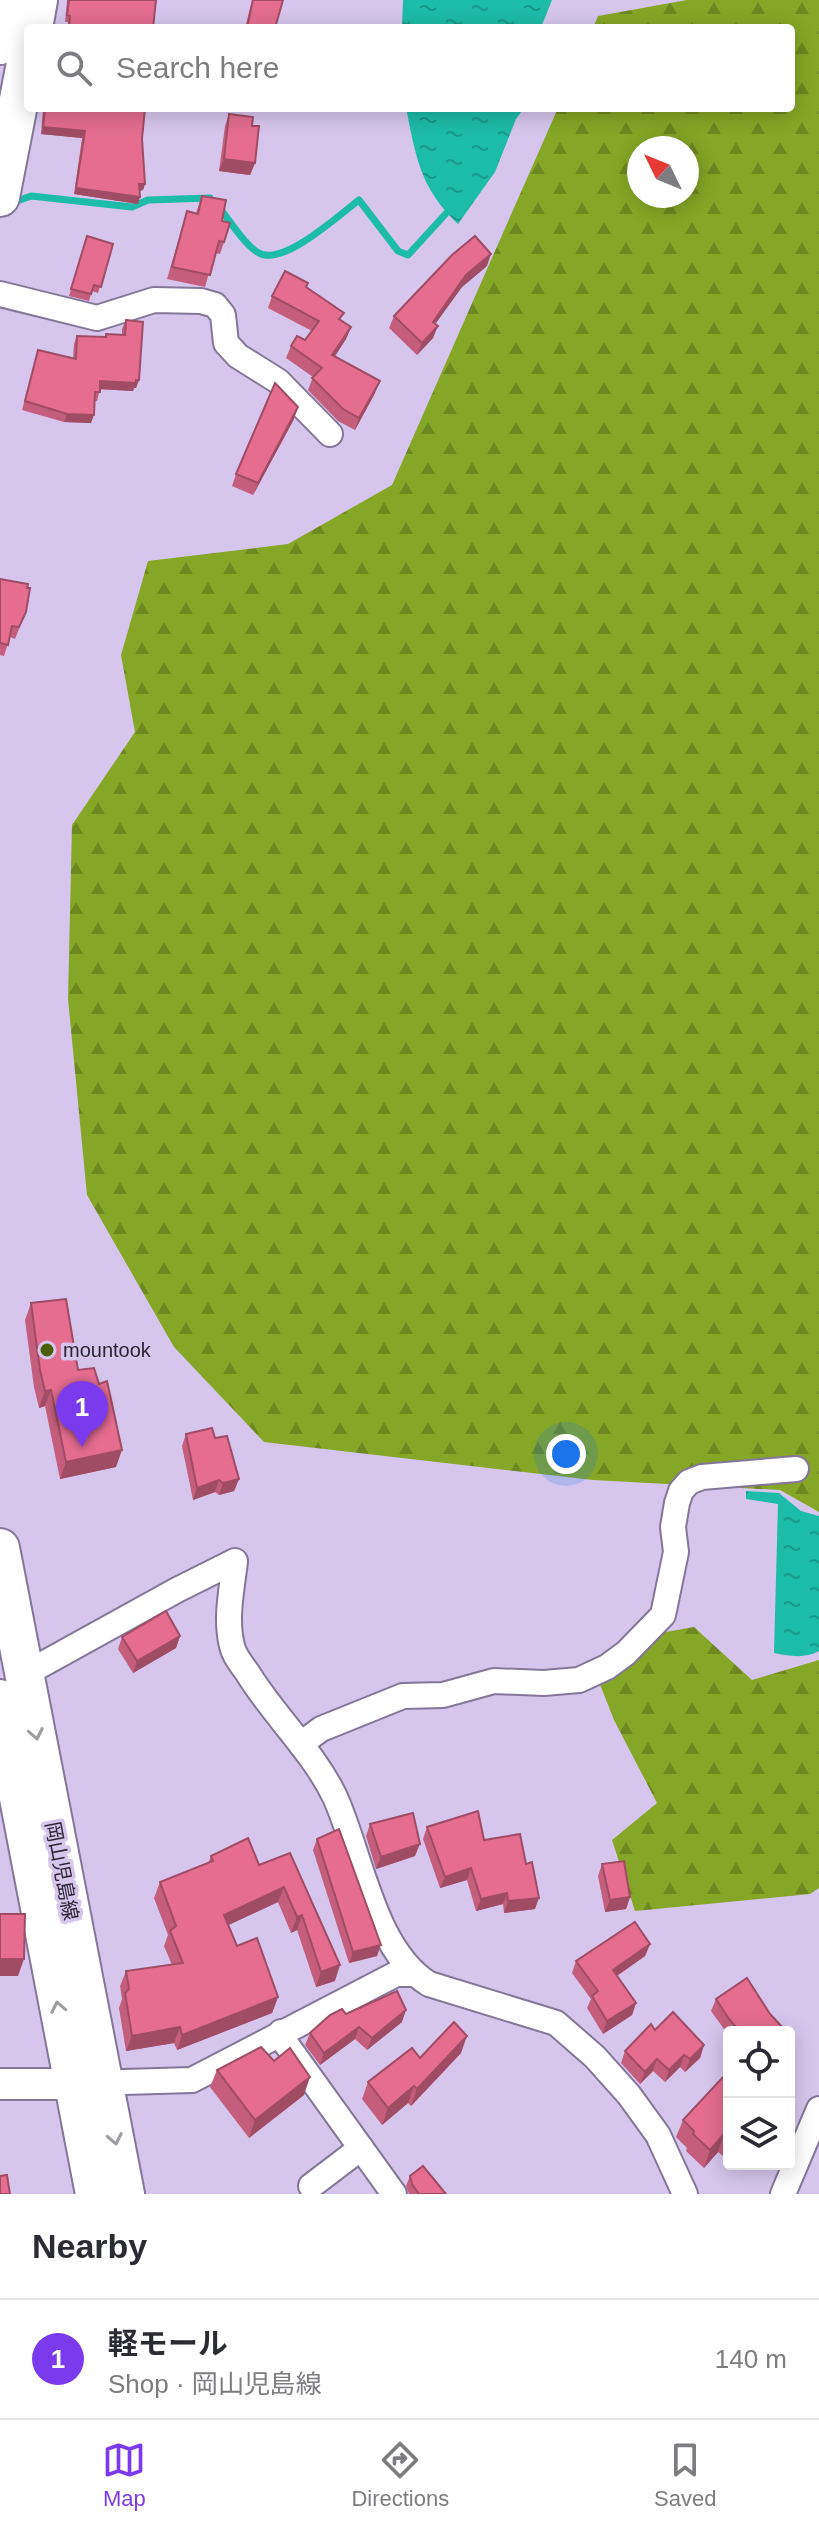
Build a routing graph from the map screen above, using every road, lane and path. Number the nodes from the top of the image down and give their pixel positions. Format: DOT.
graph roads {
  1 [pos="9,0"];
  2 [pos="38,0"];
  3 [pos="34,24"];
  4 [pos="0,45"];
  5 [pos="24,74"];
  6 [pos="0,197"];
  7 [pos="0,294"];
  8 [pos="330,434"];
  9 [pos="796,1469"];
  10 [pos="0,1548"];
  11 [pos="8,1631"];
  12 [pos="12,1686"];
  13 [pos="301,1744"];
  14 [pos="412,1974"];
  15 [pos="281,2032"];
  16 [pos="88,2083"];
  17 [pos="0,2084"];
  18 [pos="819,2109"];
  19 [pos="361,2148"];
  20 [pos="311,2186"];
  21 [pos="95,2194"];
  22 [pos="125,2194"];
  23 [pos="394,2194"];
  24 [pos="685,2194"];
  25 [pos="783,2194"];
  1 -- 4 [label="main road"];
  2 -- 3 [label="main road"];
  5 -- 6 [label="main road"];
  7 -- 8 [label="street"];
  9 -- 13 [label="street"];
  10 -- 11 [label="main road, 岡山児島線"];
  11 -- 12 [label="main road, 岡山児島線"];
  12 -- 13 [label="street"];
  12 -- 16 [label="main road, 岡山児島線"];
  13 -- 14 [label="street"];
  14 -- 15 [label="street"];
  14 -- 24 [label="street"];
  15 -- 16 [label="street"];
  15 -- 19 [label="street"];
  16 -- 17 [label="street"];
  16 -- 21 [label="main road, 岡山児島線"];
  16 -- 22 [label="main road, 岡山児島線, one-way"];
  18 -- 25 [label="street"];
  19 -- 20 [label="street"];
  19 -- 23 [label="street"];
}
